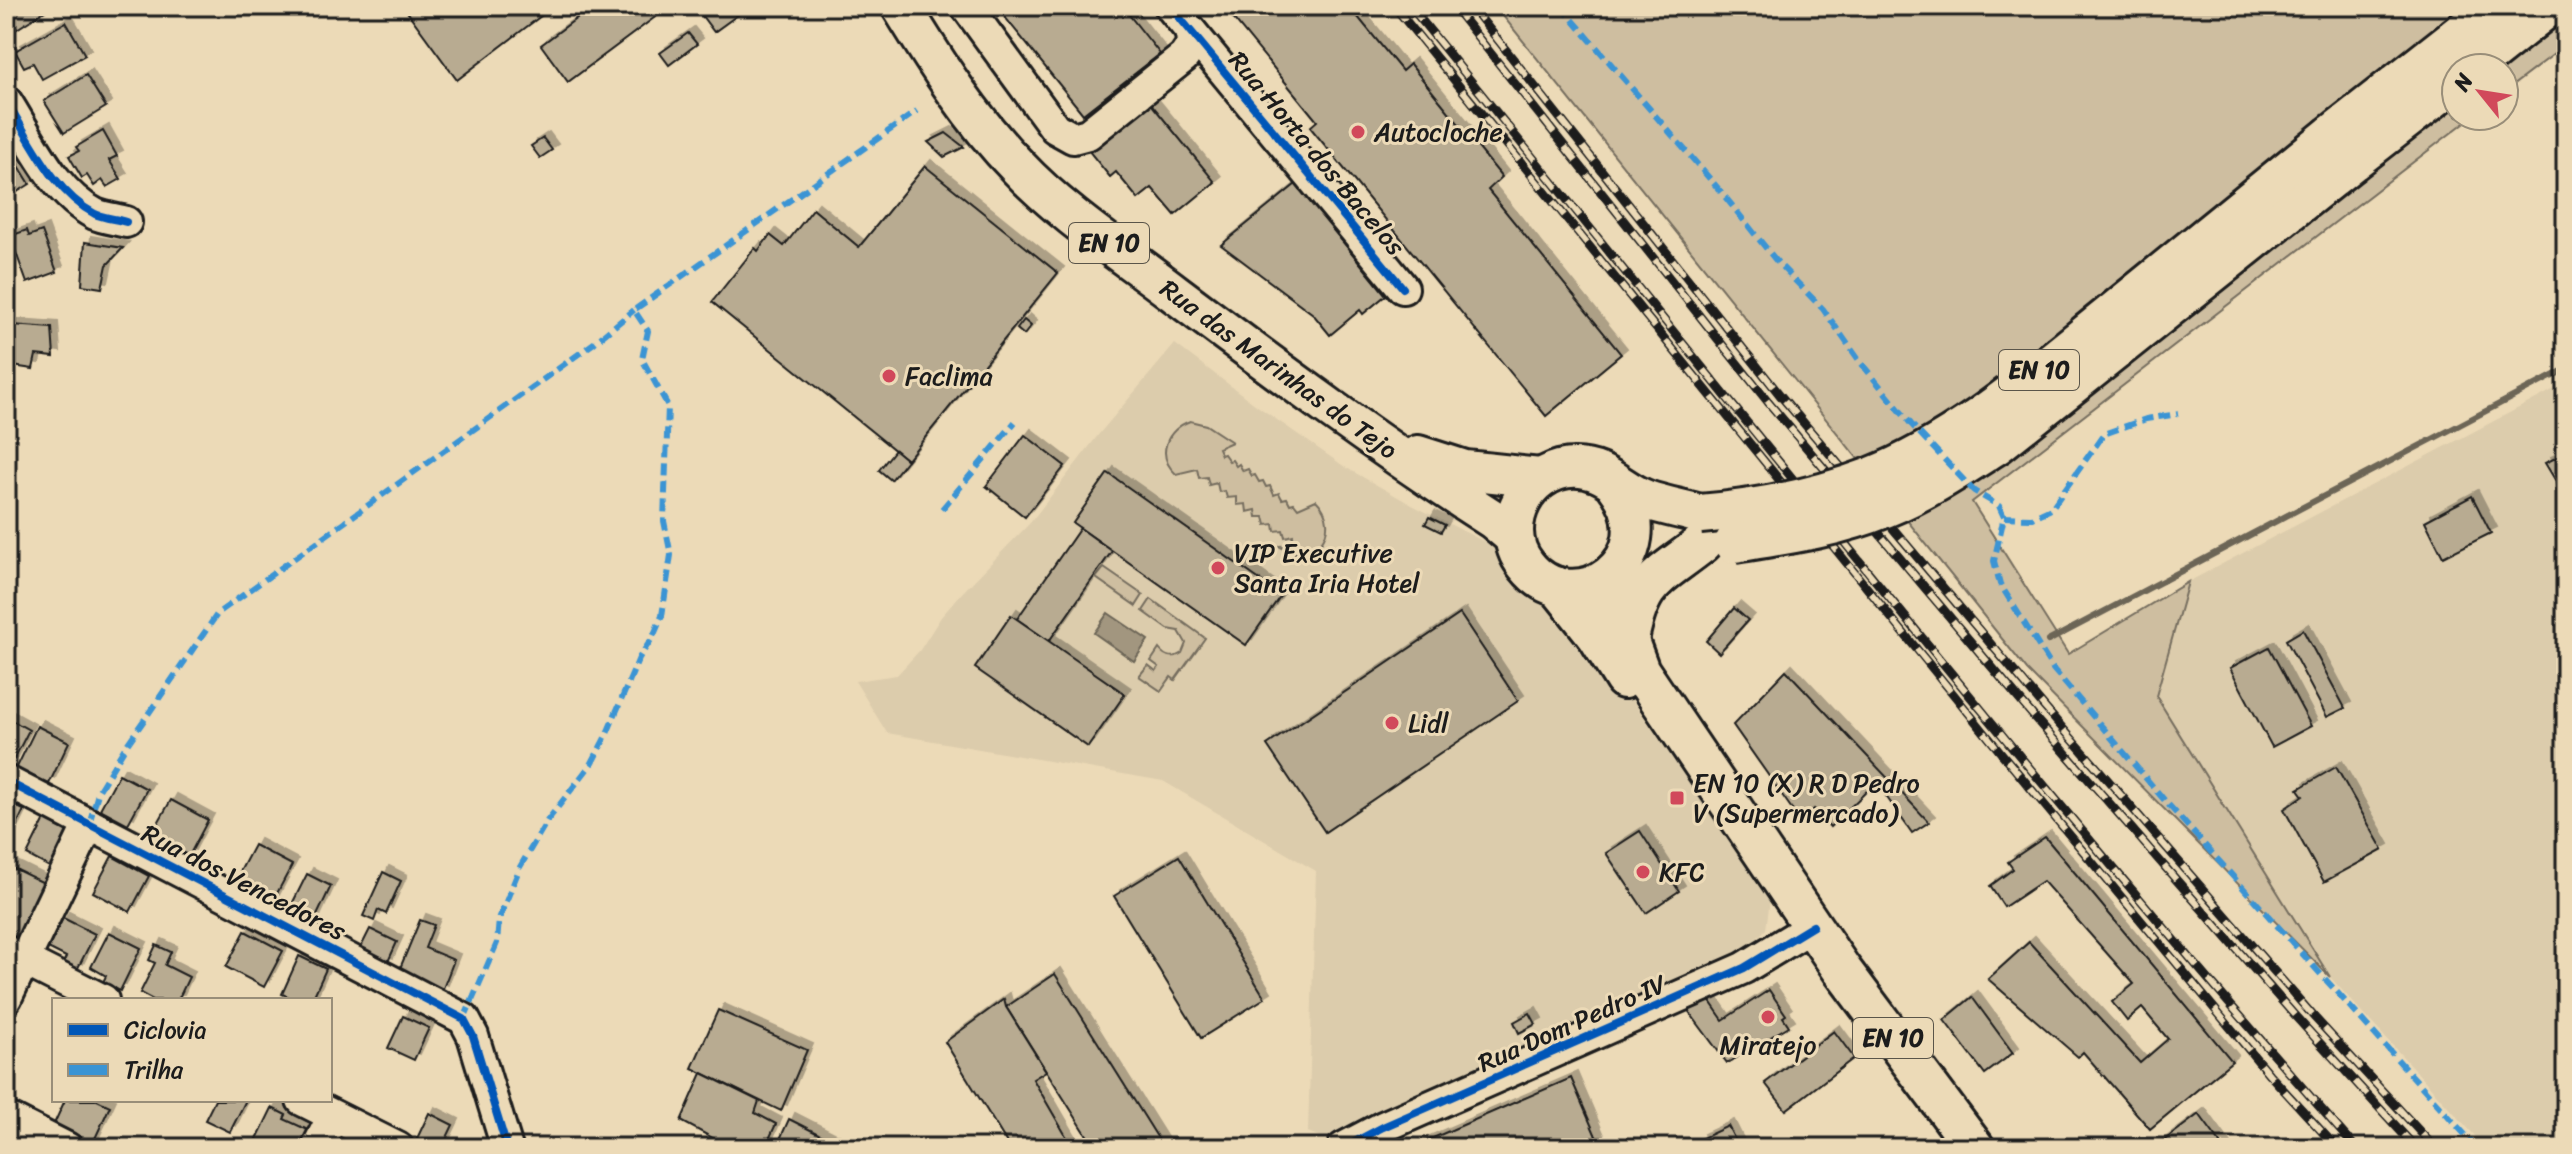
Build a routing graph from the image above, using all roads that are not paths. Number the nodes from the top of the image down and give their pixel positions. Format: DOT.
graph roads {
  1 [pos="901,6"];
  2 [pos="966,6"];
  3 [pos="1170,6"];
  4 [pos="2495,6"];
  5 [pos="2550,6"];
  6 [pos="1191,32"];
  7 [pos="2492,52"];
  8 [pos="2440,91"];
  9 [pos="6,101"];
  10 [pos="2342,149"];
  11 [pos="126,222"];
  12 [pos="1403,288"];
  13 [pos="1365,433"];
  14 [pos="1540,478"];
  15 [pos="1616,485"];
  16 [pos="1713,533"];
  17 [pos="1514,537"];
  18 [pos="1620,564"];
  19 [pos="1558,587"];
  20 [pos="1628,645"];
  21 [pos="6,781"];
  22 [pos="89,824"];
  23 [pos="1813,926"];
  24 [pos="15,956"];
  25 [pos="6,998"];
  26 [pos="99,998"];
  27 [pos="306,1102"];
  28 [pos="333,1116"];
  29 [pos="6,1117"];
  30 [pos="67,1148"];
  31 [pos="317,1148"];
  32 [pos="398,1148"];
  33 [pos="507,1148"];
  34 [pos="1343,1148"];
  35 [pos="1975,1148"];
  1 -- 13 [label="main road, Rua das Marinhas do Tejo / EN 10"];
  2 -- 6 [label="street"];
  3 -- 6 [label="street, Rua Horta dos Bacelos"];
  4 -- 10 [label="main road, EN 10"];
  5 -- 7 [label="main road"];
  6 -- 12 [label="street, Rua Horta dos Bacelos"];
  8 -- 10 [label="main road, EN 10"];
  9 -- 11 [label="street"];
  10 -- 16 [label="main road, EN 10, bridge"];
  13 -- 14 [label="main road, EN 10"];
  13 -- 17 [label="main road, Rua das Marinhas do Tejo / EN 10"];
  14 -- 15 [label="main road"];
  14 -- 17 [label="main road"];
  15 -- 16 [label="main road, EN 10"];
  15 -- 18 [label="main road"];
  16 -- 18 [label="main road, EN 10"];
  16 -- 20 [label="main road, EN 10"];
  17 -- 19 [label="main road"];
  18 -- 19 [label="main road"];
  18 -- 20 [label="main road, EN 10"];
  19 -- 23 [label="main road, EN 10"];
  20 -- 23 [label="main road, EN 10"];
  21 -- 22 [label="street, Rua dos Vencedores"];
  22 -- 24 [label="street"];
  22 -- 33 [label="street, Rua dos Vencedores"];
  23 -- 34 [label="street, Rua Dom Pedro IV"];
  23 -- 35 [label="main road, EN 10"];
  24 -- 25 [label="street"];
  24 -- 26 [label="street"];
  27 -- 28 [label="street"];
  28 -- 31 [label="street"];
  28 -- 32 [label="street"];
  29 -- 30 [label="street"];
}
